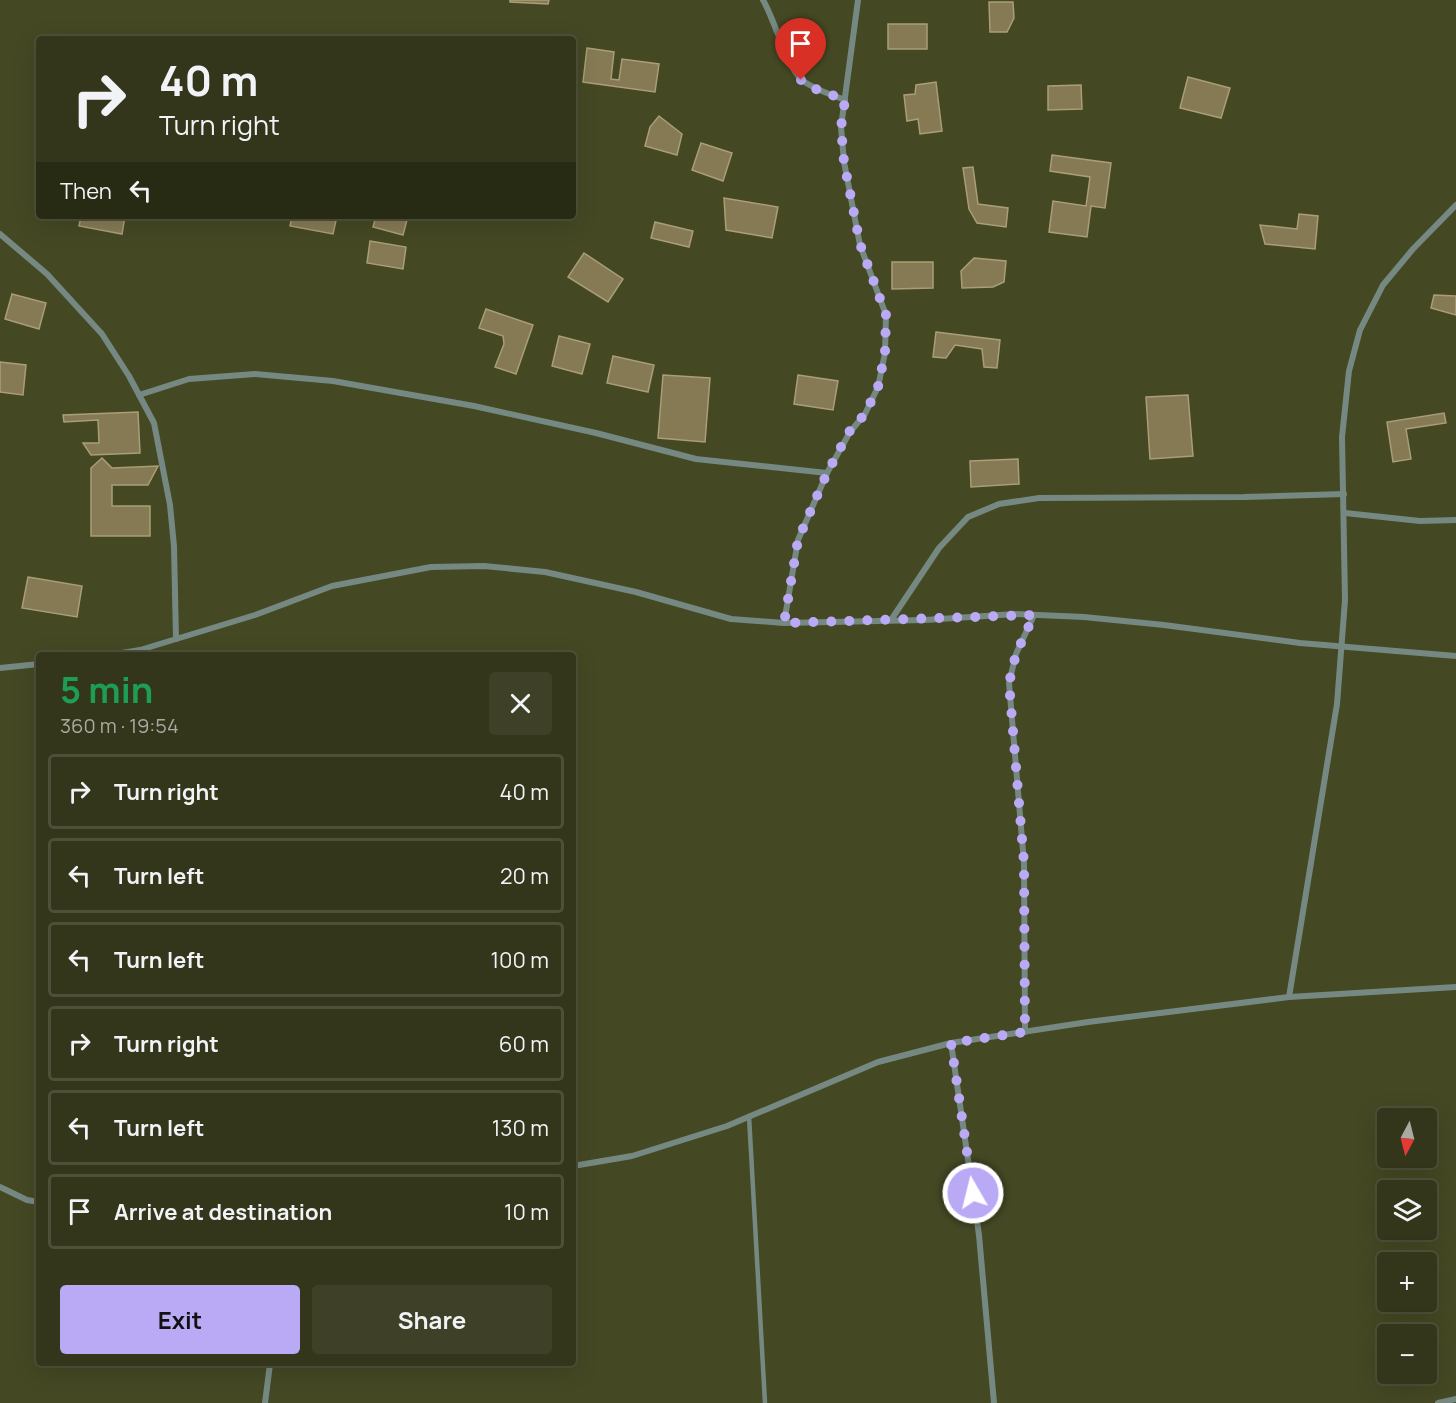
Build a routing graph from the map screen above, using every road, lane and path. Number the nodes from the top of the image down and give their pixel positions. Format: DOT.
graph roads {
  1 [pos="764,0"];
  2 [pos="858,0"];
  3 [pos="845,100"];
  4 [pos="1456,205"];
  5 [pos="0,234"];
  6 [pos="139,395"];
  7 [pos="827,473"];
  8 [pos="1344,494"];
  9 [pos="1345,513"];
  10 [pos="1456,520"];
  11 [pos="1034,615"];
  12 [pos="891,620"];
  13 [pos="784,623"];
  14 [pos="176,639"];
  15 [pos="1342,648"];
  16 [pos="128,652"];
  17 [pos="1456,656"];
  18 [pos="36,664"];
  19 [pos="0,668"];
  20 [pos="1456,987"];
  21 [pos="1289,997"];
  22 [pos="1025,1032"];
  23 [pos="951,1043"];
  24 [pos="749,1116"];
  25 [pos="576,1165"];
  26 [pos="0,1187"];
  27 [pos="36,1202"];
  28 [pos="270,1366"];
  29 [pos="1456,1399"];
  30 [pos="266,1403"];
  31 [pos="765,1403"];
  32 [pos="994,1403"];
  33 [pos="1438,1403"];
  1 -- 3 [label="street"];
  2 -- 3 [label="street"];
  3 -- 7 [label="street"];
  4 -- 8 [label="street"];
  5 -- 6 [label="street"];
  6 -- 7 [label="street"];
  6 -- 14 [label="street"];
  7 -- 13 [label="street"];
  8 -- 9 [label="street"];
  8 -- 12 [label="street"];
  9 -- 10 [label="street"];
  9 -- 15 [label="street"];
  11 -- 12 [label="street"];
  11 -- 15 [label="street"];
  11 -- 22 [label="street"];
  12 -- 13 [label="street"];
  13 -- 14 [label="street"];
  14 -- 16 [label="street"];
  15 -- 17 [label="street"];
  15 -- 21 [label="street"];
  18 -- 19 [label="street"];
  20 -- 21 [label="street"];
  21 -- 22 [label="street"];
  22 -- 23 [label="street"];
  23 -- 24 [label="street"];
  23 -- 32 [label="street"];
  24 -- 25 [label="street"];
  24 -- 31 [label="lane"];
  26 -- 27 [label="street"];
  28 -- 30 [label="street"];
  29 -- 33 [label="street"];
}
